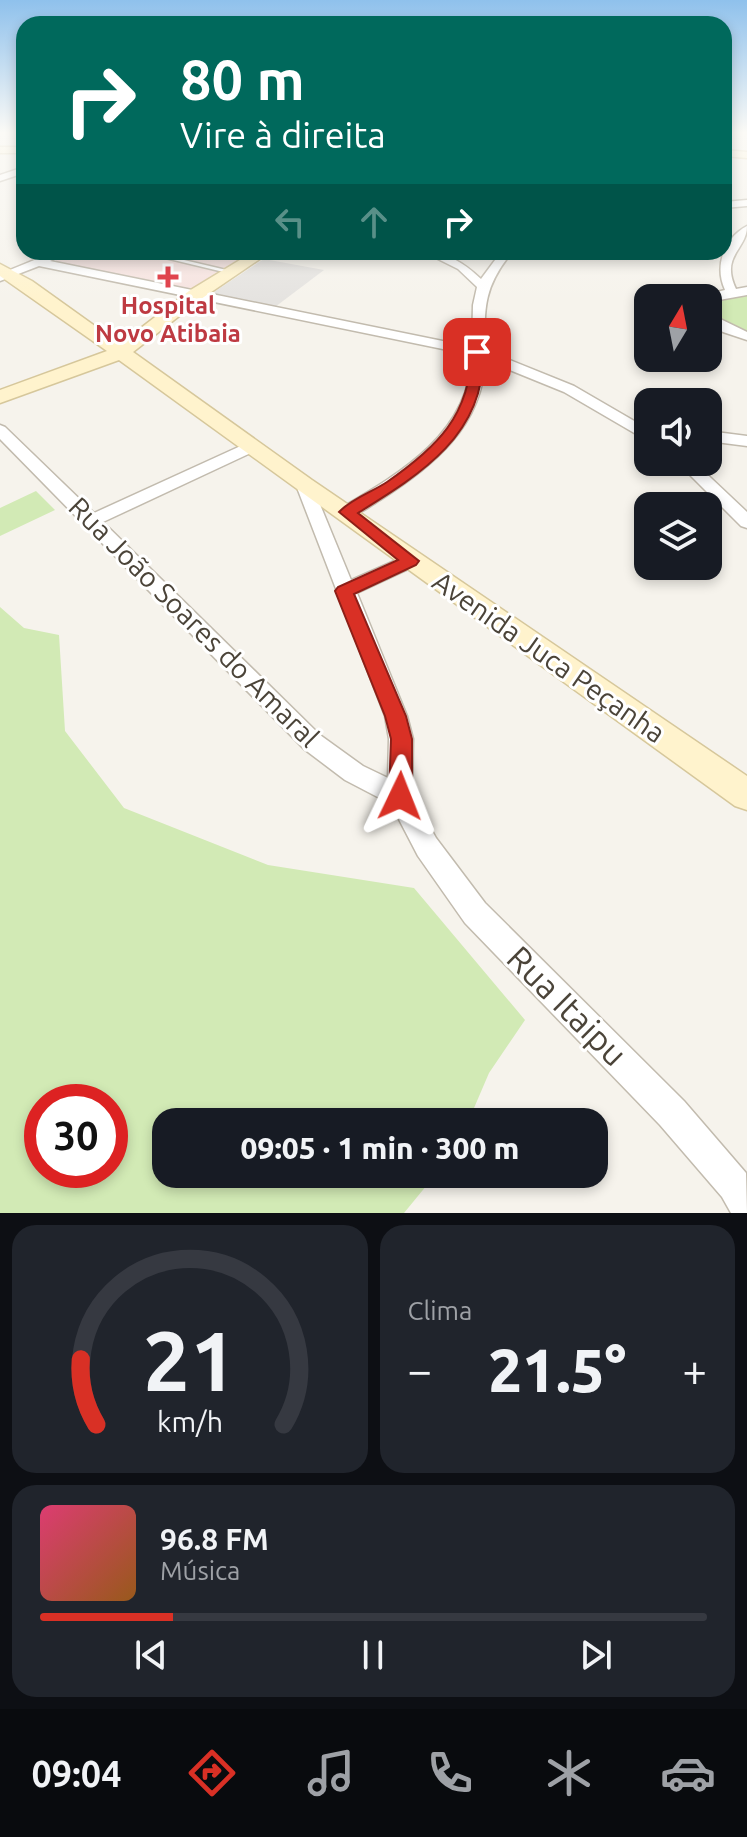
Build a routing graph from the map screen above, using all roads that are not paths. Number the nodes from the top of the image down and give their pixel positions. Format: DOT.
graph roads {
  1 [pos="747,229"];
  2 [pos="732,244"];
  3 [pos="47,260"];
  4 [pos="183,260"];
  5 [pos="251,260"];
  6 [pos="448,260"];
  7 [pos="501,260"];
  8 [pos="725,260"];
  9 [pos="41,263"];
  10 [pos="232,272"];
  11 [pos="4,274"];
  12 [pos="481,285"];
  13 [pos="731,291"];
  14 [pos="747,291"];
  15 [pos="722,294"];
  16 [pos="195,295"];
  17 [pos="722,326"];
  18 [pos="747,336"];
  19 [pos="477,352"];
  20 [pos="120,353"];
  21 [pos="0,397"];
  22 [pos="619,416"];
  23 [pos="634,419"];
  24 [pos="634,426"];
  25 [pos="0,431"];
  26 [pos="722,438"];
  27 [pos="747,441"];
  28 [pos="251,447"];
  29 [pos="699,476"];
  30 [pos="304,485"];
  31 [pos="347,512"];
  32 [pos="91,521"];
  33 [pos="747,522"];
  34 [pos="410,561"];
  35 [pos="344,591"];
  36 [pos="747,795"];
  37 [pos="400,796"];
  38 [pos="747,1207"];
  1 -- 2 [label="street"];
  3 -- 9 [label="street"];
  4 -- 10 [label="lane"];
  5 -- 10 [label="street"];
  6 -- 12 [label="street"];
  7 -- 12 [label="street"];
  8 -- 13 [label="street"];
  9 -- 11 [label="street"];
  9 -- 16 [label="street"];
  10 -- 16 [label="street"];
  11 -- 20 [label="street, Avenida Juca Peçanha"];
  12 -- 19 [label="street"];
  13 -- 14 [label="street"];
  13 -- 15 [label="street"];
  16 -- 19 [label="street"];
  16 -- 20 [label="street"];
  17 -- 18 [label="street"];
  19 -- 22 [label="street"];
  19 -- 31 [label="street"];
  20 -- 21 [label="street"];
  20 -- 28 [label="street, Avenida Juca Peçanha"];
  22 -- 23 [label="street"];
  22 -- 24 [label="street"];
  25 -- 32 [label="street, Rua João Soares do Amaral"];
  26 -- 27 [label="street"];
  28 -- 30 [label="street, Avenida Juca Peçanha"];
  28 -- 32 [label="street"];
  29 -- 33 [label="street"];
  30 -- 31 [label="street, Avenida Juca Peçanha"];
  30 -- 35 [label="street"];
  31 -- 34 [label="street, Avenida Juca Peçanha"];
  32 -- 37 [label="street, Rua João Soares do Amaral"];
  34 -- 35 [label="street"];
  34 -- 36 [label="street, Avenida Juca Peçanha"];
  35 -- 37 [label="street"];
  37 -- 38 [label="street, Rua Itaipu"];
}
